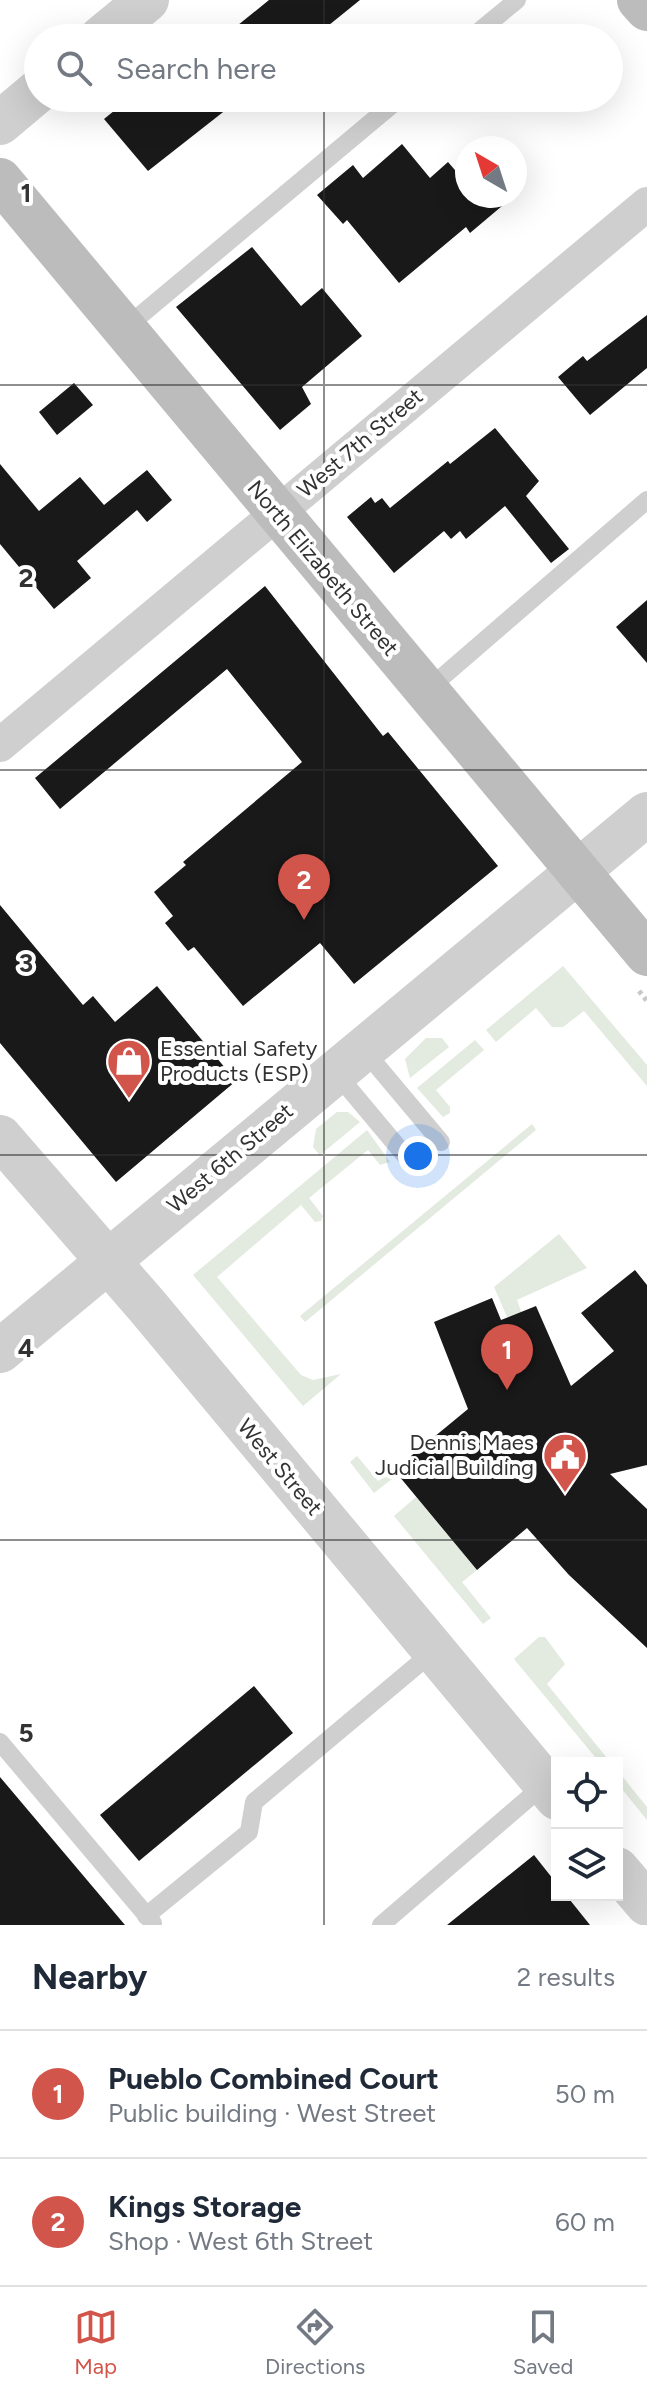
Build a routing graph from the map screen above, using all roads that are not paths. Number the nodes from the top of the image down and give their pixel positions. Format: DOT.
graph roads {
  1 [pos="147,0"];
  2 [pos="517,0"];
  3 [pos="639,0"];
  4 [pos="647,9"];
  5 [pos="118,24"];
  6 [pos="488,24"];
  7 [pos="24,103"];
  8 [pos="383,112"];
  9 [pos="0,123"];
  10 [pos="0,180"];
  11 [pos="647,204"];
  12 [pos="124,329"];
  13 [pos="647,500"];
  14 [pos="277,513"];
  15 [pos="426,691"];
  16 [pos="0,745"];
  17 [pos="647,814"];
  18 [pos="578,872"];
  19 [pos="647,954"];
  20 [pos="348,1060"];
  21 [pos="441,1142"];
  22 [pos="11,1157"];
  23 [pos="413,1165"];
  24 [pos="106,1261"];
  25 [pos="0,1351"];
  26 [pos="434,1651"];
  27 [pos="0,1742"];
  28 [pos="551,1791"];
  29 [pos="623,1876"];
  30 [pos="647,1904"];
  31 [pos="150,1920"];
  32 [pos="381,1925"];
  1 -- 5 [label="street"];
  2 -- 6 [label="lane"];
  3 -- 4 [label="main road"];
  7 -- 9 [label="street"];
  8 -- 12 [label="lane"];
  10 -- 12 [label="main road, North Elizabeth Street"];
  11 -- 14 [label="street, West 7th Street"];
  12 -- 14 [label="main road, North Elizabeth Street"];
  13 -- 15 [label="lane"];
  14 -- 15 [label="main road, North Elizabeth Street"];
  14 -- 16 [label="street, West 7th Street"];
  15 -- 18 [label="main road, North Elizabeth Street"];
  17 -- 18 [label="street, West 6th Street"];
  18 -- 19 [label="main road, North Elizabeth Street"];
  18 -- 20 [label="street, West 6th Street"];
  20 -- 21 [label="lane"];
  20 -- 23 [label="lane"];
  20 -- 24 [label="street, West 6th Street"];
  22 -- 24 [label="street, West Street"];
  24 -- 25 [label="street, West 6th Street"];
  24 -- 26 [label="street, West Street"];
  26 -- 28 [label="street, West Street"];
  26 -- 31 [label="lane"];
  27 -- 31 [label="lane"];
  28 -- 32 [label="lane"];
  29 -- 30 [label="street"];
}
